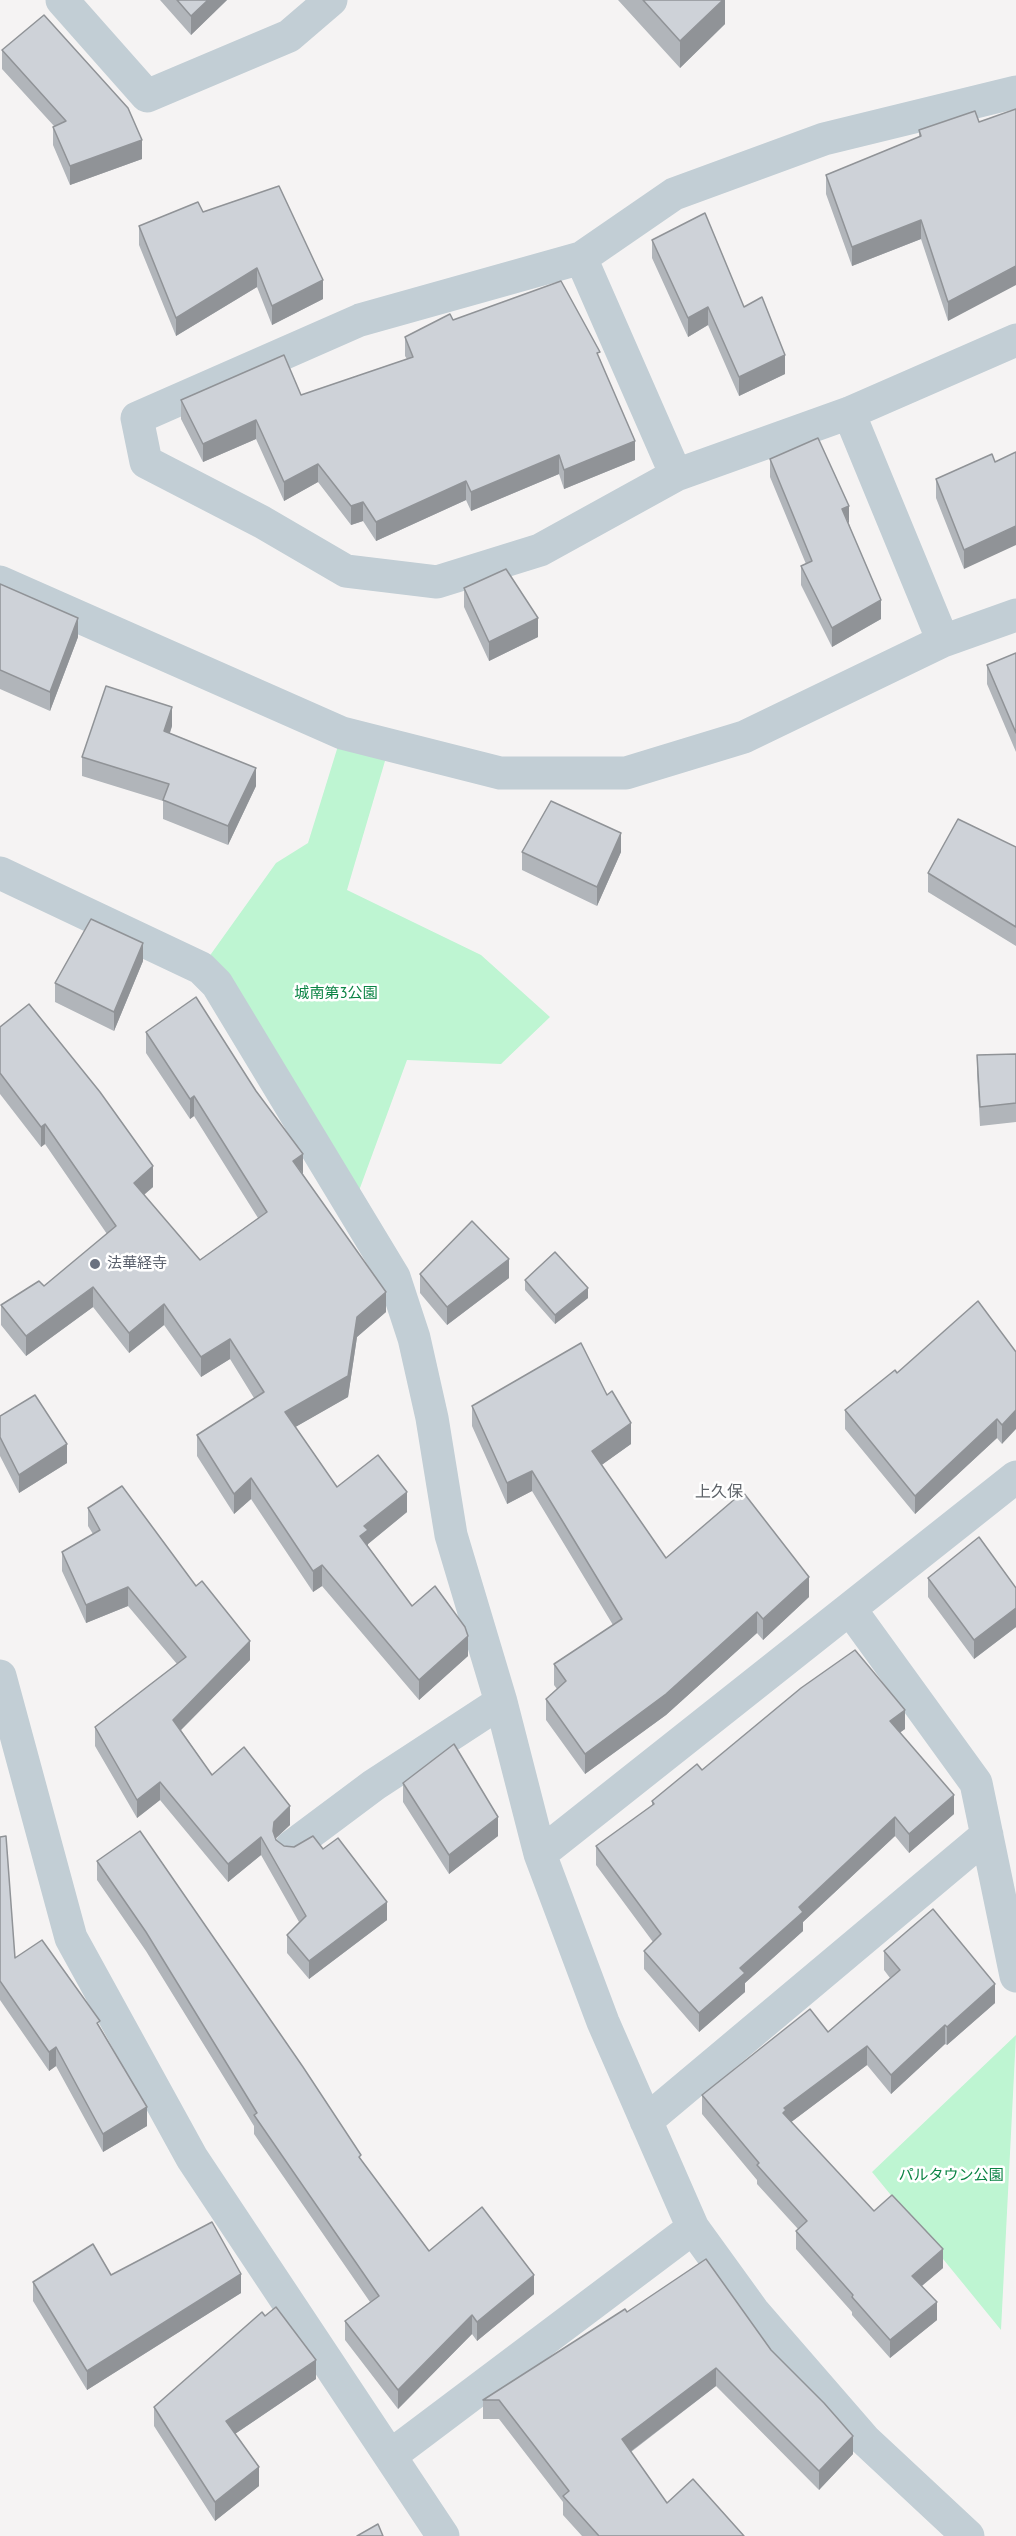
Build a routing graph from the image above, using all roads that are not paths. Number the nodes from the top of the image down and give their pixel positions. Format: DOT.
graph roads {
  1 [pos="62,0"];
  2 [pos="331,0"];
  3 [pos="1016,92"];
  4 [pos="581,258"];
  5 [pos="1016,340"];
  6 [pos="849,413"];
  7 [pos="676,475"];
  8 [pos="0,582"];
  9 [pos="1016,615"];
  10 [pos="943,641"];
  11 [pos="0,873"];
  12 [pos="1016,1478"];
  13 [pos="850,1609"];
  14 [pos="0,1676"];
  15 [pos="501,1702"];
  16 [pos="987,1835"];
  17 [pos="291,1847"];
  18 [pos="540,1854"];
  19 [pos="1016,1976"];
  20 [pos="646,2121"];
  21 [pos="693,2228"];
  22 [pos="390,2456"];
  23 [pos="443,2536"];
  24 [pos="968,2536"];
  1 -- 2 [label="street"];
  3 -- 4 [label="street"];
  4 -- 7 [label="street"];
  4 -- 7 [label="street"];
  5 -- 6 [label="street"];
  6 -- 7 [label="street"];
  6 -- 10 [label="street"];
  8 -- 10 [label="street"];
  9 -- 10 [label="street"];
  11 -- 15 [label="street"];
  12 -- 13 [label="street"];
  13 -- 16 [label="street"];
  13 -- 18 [label="street"];
  14 -- 22 [label="street"];
  15 -- 17 [label="street"];
  15 -- 18 [label="street"];
  16 -- 19 [label="street"];
  16 -- 20 [label="street"];
  18 -- 20 [label="street"];
  20 -- 21 [label="street"];
  21 -- 22 [label="street"];
  21 -- 24 [label="street"];
  22 -- 23 [label="street"];
}
